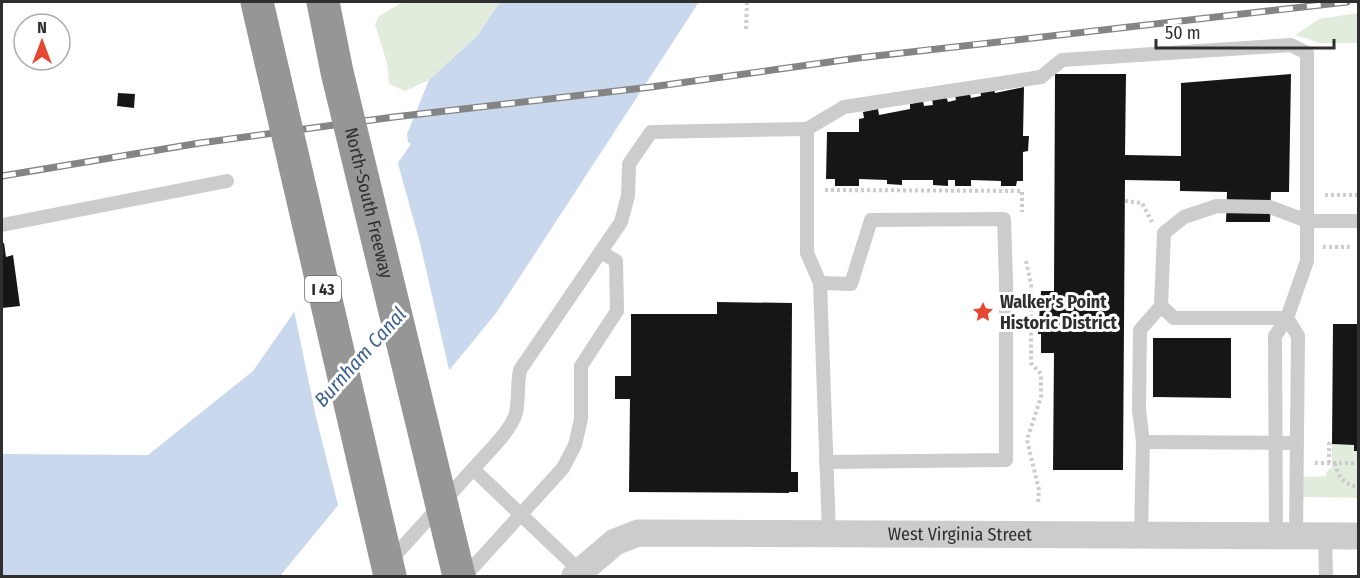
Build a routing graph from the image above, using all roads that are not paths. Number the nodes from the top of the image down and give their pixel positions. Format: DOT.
graph roads {
  1 [pos="257,2"];
  2 [pos="323,2"];
  3 [pos="807,129"];
  4 [pos="227,181"];
  5 [pos="1307,221"];
  6 [pos="1359,221"];
  7 [pos="2,225"];
  8 [pos="602,252"];
  9 [pos="820,284"];
  10 [pos="1161,306"];
  11 [pos="1287,318"];
  12 [pos="1143,442"];
  13 [pos="1274,443"];
  14 [pos="1297,443"];
  15 [pos="826,462"];
  16 [pos="473,469"];
  17 [pos="520,514"];
  18 [pos="829,533"];
  19 [pos="1141,536"];
  20 [pos="1359,536"];
  21 [pos="1286,537"];
  22 [pos="1325,537"];
  23 [pos="577,574"];
  24 [pos="375,576"];
  25 [pos="390,576"];
  26 [pos="459,576"];
  27 [pos="465,576"];
  28 [pos="1326,576"];
  1 -- 25 [label="highway, I 43, bridge"];
  2 -- 26 [label="highway, North-South Freeway, bridge"];
  3 -- 5 [label="lane"];
  3 -- 8 [label="lane"];
  3 -- 9 [label="lane"];
  4 -- 7 [label="lane"];
  5 -- 6 [label="lane"];
  5 -- 10 [label="lane"];
  5 -- 11 [label="lane"];
  8 -- 16 [label="lane"];
  8 -- 17 [label="lane"];
  9 -- 15 [label="lane"];
  9 -- 15 [label="lane"];
  10 -- 11 [label="lane"];
  10 -- 12 [label="lane"];
  11 -- 13 [label="lane"];
  11 -- 14 [label="lane"];
  12 -- 13 [label="lane"];
  12 -- 19 [label="lane"];
  13 -- 14 [label="lane"];
  13 -- 21 [label="lane"];
  14 -- 21 [label="lane"];
  15 -- 18 [label="lane"];
  16 -- 17 [label="lane"];
  16 -- 24 [label="lane"];
  17 -- 23 [label="lane"];
  17 -- 27 [label="lane"];
  18 -- 19 [label="street, West Virginia Street"];
  18 -- 23 [label="street, West Virginia Street"];
  19 -- 21 [label="street, West Virginia Street"];
  20 -- 22 [label="street, West Virginia Street"];
  21 -- 22 [label="street, West Virginia Street"];
  22 -- 28 [label="lane"];
}
